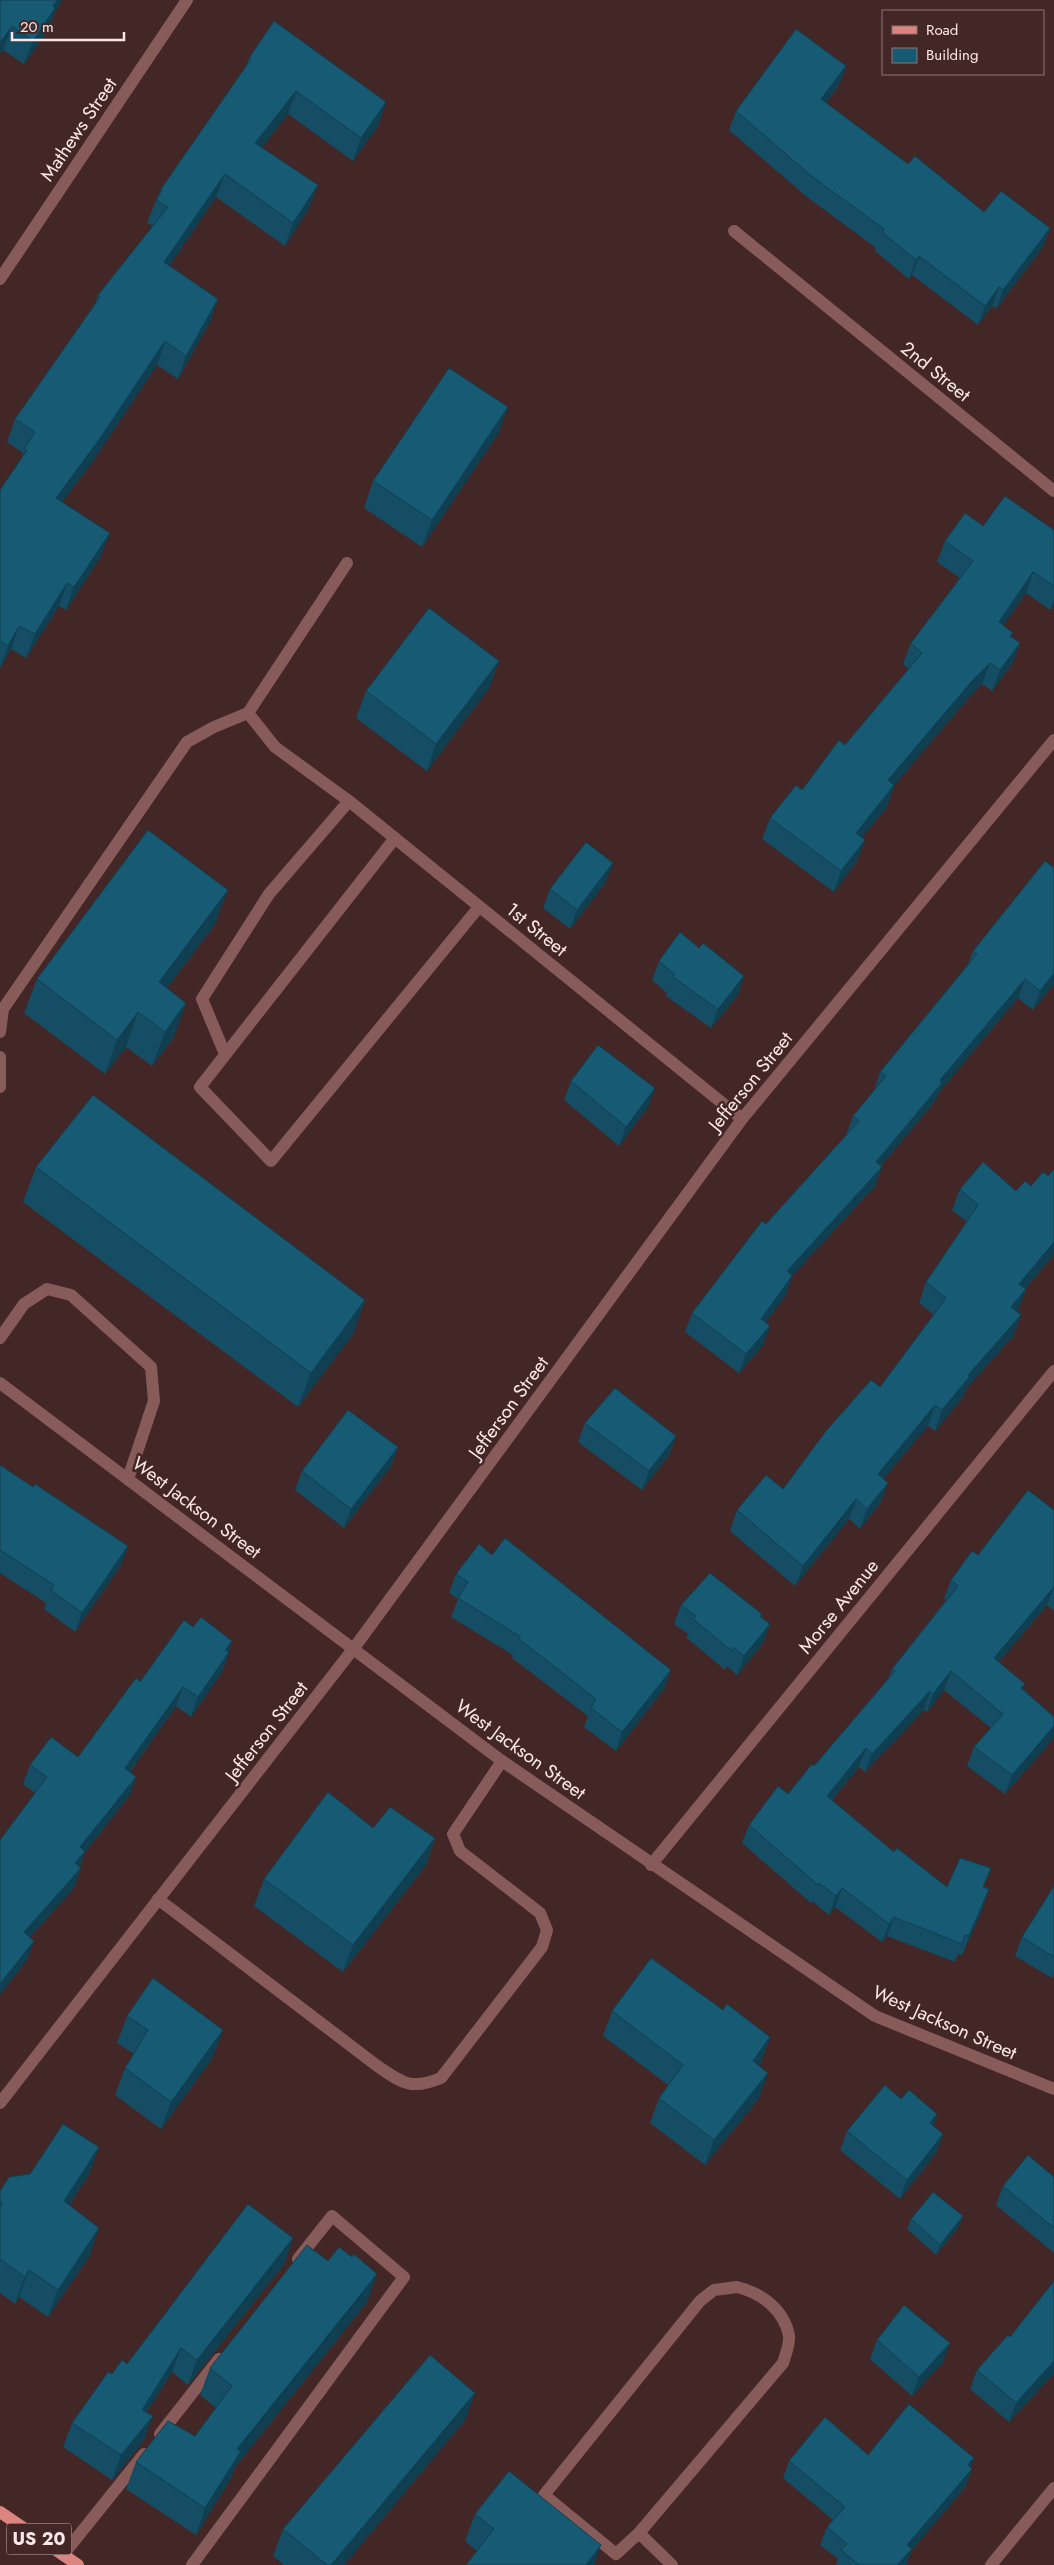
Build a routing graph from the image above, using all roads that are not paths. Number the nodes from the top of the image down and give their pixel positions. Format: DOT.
graph roads {
  1 [pos="187,0"];
  2 [pos="734,231"];
  3 [pos="0,279"];
  4 [pos="1054,491"];
  5 [pos="347,563"];
  6 [pos="248,712"];
  7 [pos="1054,740"];
  8 [pos="349,801"];
  9 [pos="395,838"];
  10 [pos="479,907"];
  11 [pos="0,1032"];
  12 [pos="225,1054"];
  13 [pos="0,1056"];
  14 [pos="0,1087"];
  15 [pos="742,1119"];
  16 [pos="0,1338"];
  17 [pos="1054,1371"];
  18 [pos="0,1383"];
  19 [pos="128,1479"];
  20 [pos="354,1648"];
  21 [pos="502,1761"];
  22 [pos="651,1865"];
  23 [pos="158,1899"];
  24 [pos="1054,2089"];
  25 [pos="0,2103"];
  26 [pos="289,2271"];
  27 [pos="228,2348"];
  28 [pos="1054,2488"];
  29 [pos="0,2512"];
  30 [pos="639,2533"];
  31 [pos="63,2555"];
  32 [pos="78,2565"];
  33 [pos="192,2565"];
  34 [pos="672,2565"];
  35 [pos="991,2565"];
  1 -- 3 [label="street, Mathews Street"];
  2 -- 4 [label="street, 2nd Street"];
  5 -- 6 [label="street"];
  6 -- 8 [label="street, 1st Street"];
  6 -- 11 [label="street"];
  7 -- 15 [label="street, Jefferson Street"];
  8 -- 9 [label="street, 1st Street"];
  8 -- 12 [label="street"];
  9 -- 10 [label="street, 1st Street"];
  9 -- 12 [label="street"];
  10 -- 12 [label="street"];
  10 -- 15 [label="street, 1st Street"];
  13 -- 14 [label="street"];
  15 -- 20 [label="street, Jefferson Street"];
  16 -- 19 [label="street"];
  17 -- 22 [label="street, Morse Avenue"];
  18 -- 19 [label="street, West Jackson Street"];
  19 -- 20 [label="street, West Jackson Street"];
  20 -- 21 [label="street, West Jackson Street"];
  20 -- 23 [label="street, Jefferson Street"];
  21 -- 22 [label="street, West Jackson Street"];
  21 -- 23 [label="street"];
  22 -- 24 [label="street, West Jackson Street"];
  23 -- 25 [label="street, Jefferson Street"];
  26 -- 33 [label="street"];
  27 -- 31 [label="street"];
  28 -- 35 [label="street"];
  29 -- 31 [label="main road, US 20"];
  30 -- 30 [label="street"];
  30 -- 34 [label="street"];
  31 -- 32 [label="main road, US 20"];
}
